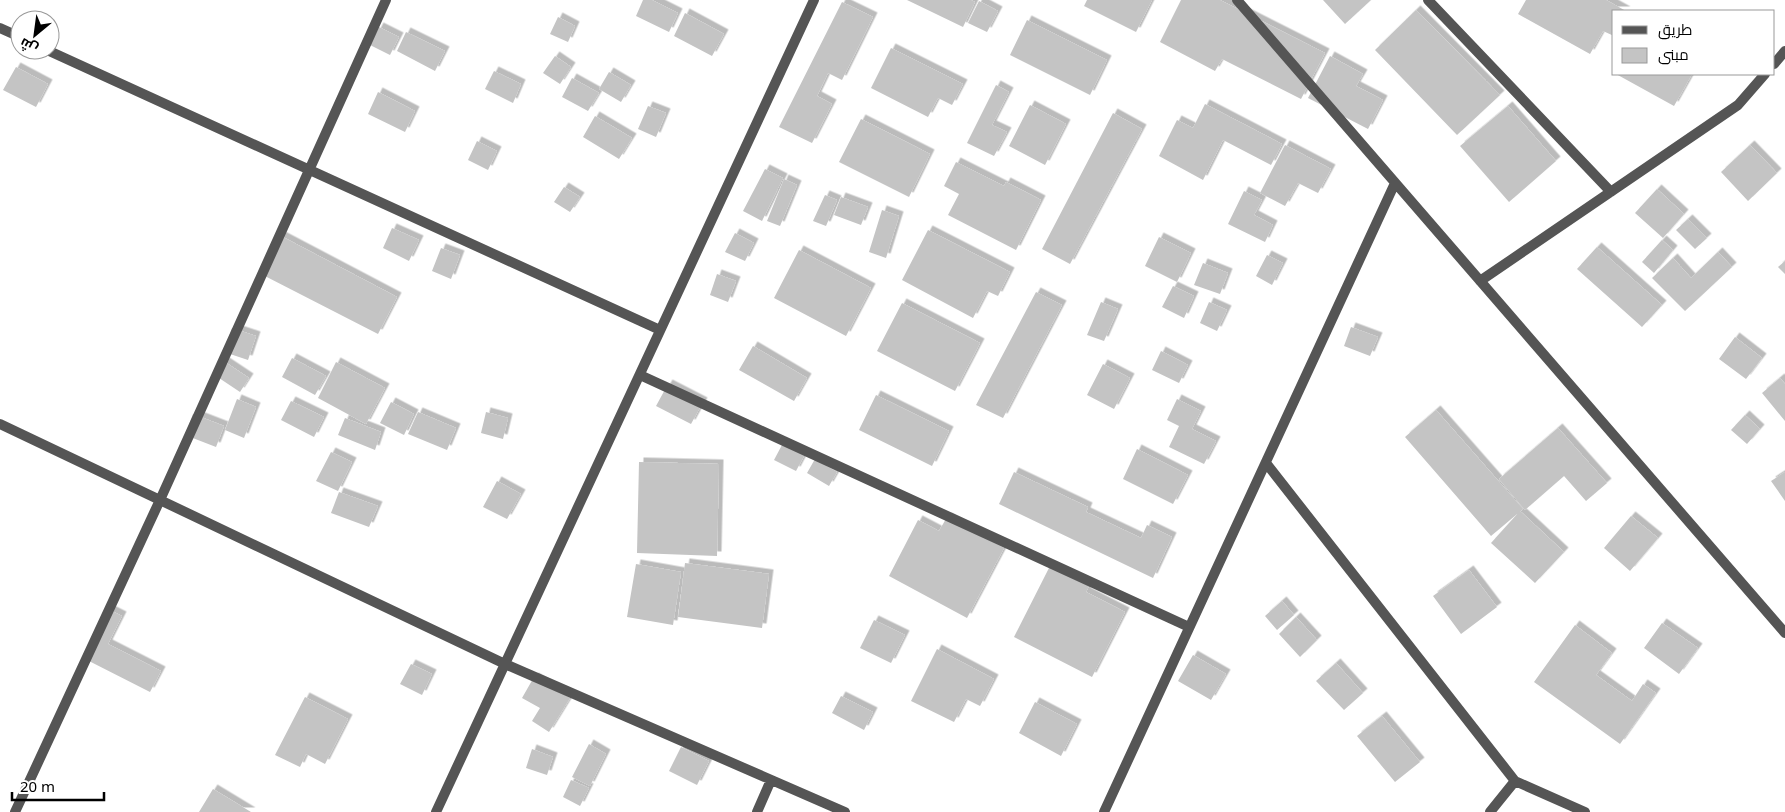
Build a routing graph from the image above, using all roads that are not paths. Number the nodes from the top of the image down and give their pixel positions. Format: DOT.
graph roads {
  1 [pos="386,0"];
  2 [pos="814,0"];
  3 [pos="1237,0"];
  4 [pos="1428,0"];
  5 [pos="1785,51"];
  6 [pos="60,56"];
  7 [pos="1775,63"];
  8 [pos="1764,75"];
  9 [pos="309,170"];
  10 [pos="1395,183"];
  11 [pos="1611,192"];
  12 [pos="1480,281"];
  13 [pos="660,330"];
  14 [pos="640,374"];
  15 [pos="0,424"];
  16 [pos="1266,463"];
  17 [pos="160,500"];
  18 [pos="1189,627"];
  19 [pos="1785,633"];
  20 [pos="505,664"];
  21 [pos="771,780"];
  22 [pos="1515,781"];
  23 [pos="15,812"];
  24 [pos="436,812"];
  25 [pos="757,812"];
  26 [pos="845,812"];
  27 [pos="1104,812"];
  28 [pos="1490,812"];
  29 [pos="1585,812"];
  1 -- 9 [label="street"];
  2 -- 13 [label="street"];
  3 -- 10 [label="street"];
  4 -- 11 [label="street"];
  5 -- 7 [label="street"];
  6 -- 9 [label="street"];
  8 -- 11 [label="street"];
  9 -- 13 [label="street"];
  9 -- 17 [label="street"];
  10 -- 12 [label="street"];
  10 -- 16 [label="street"];
  11 -- 12 [label="street"];
  12 -- 19 [label="street"];
  13 -- 14 [label="street"];
  14 -- 18 [label="street"];
  14 -- 20 [label="street"];
  15 -- 17 [label="street"];
  16 -- 18 [label="street"];
  16 -- 22 [label="street"];
  17 -- 20 [label="street"];
  17 -- 23 [label="street"];
  18 -- 27 [label="street"];
  20 -- 21 [label="street"];
  20 -- 24 [label="street"];
  21 -- 25 [label="street"];
  21 -- 26 [label="street"];
  22 -- 28 [label="street"];
  22 -- 29 [label="street"];
}
